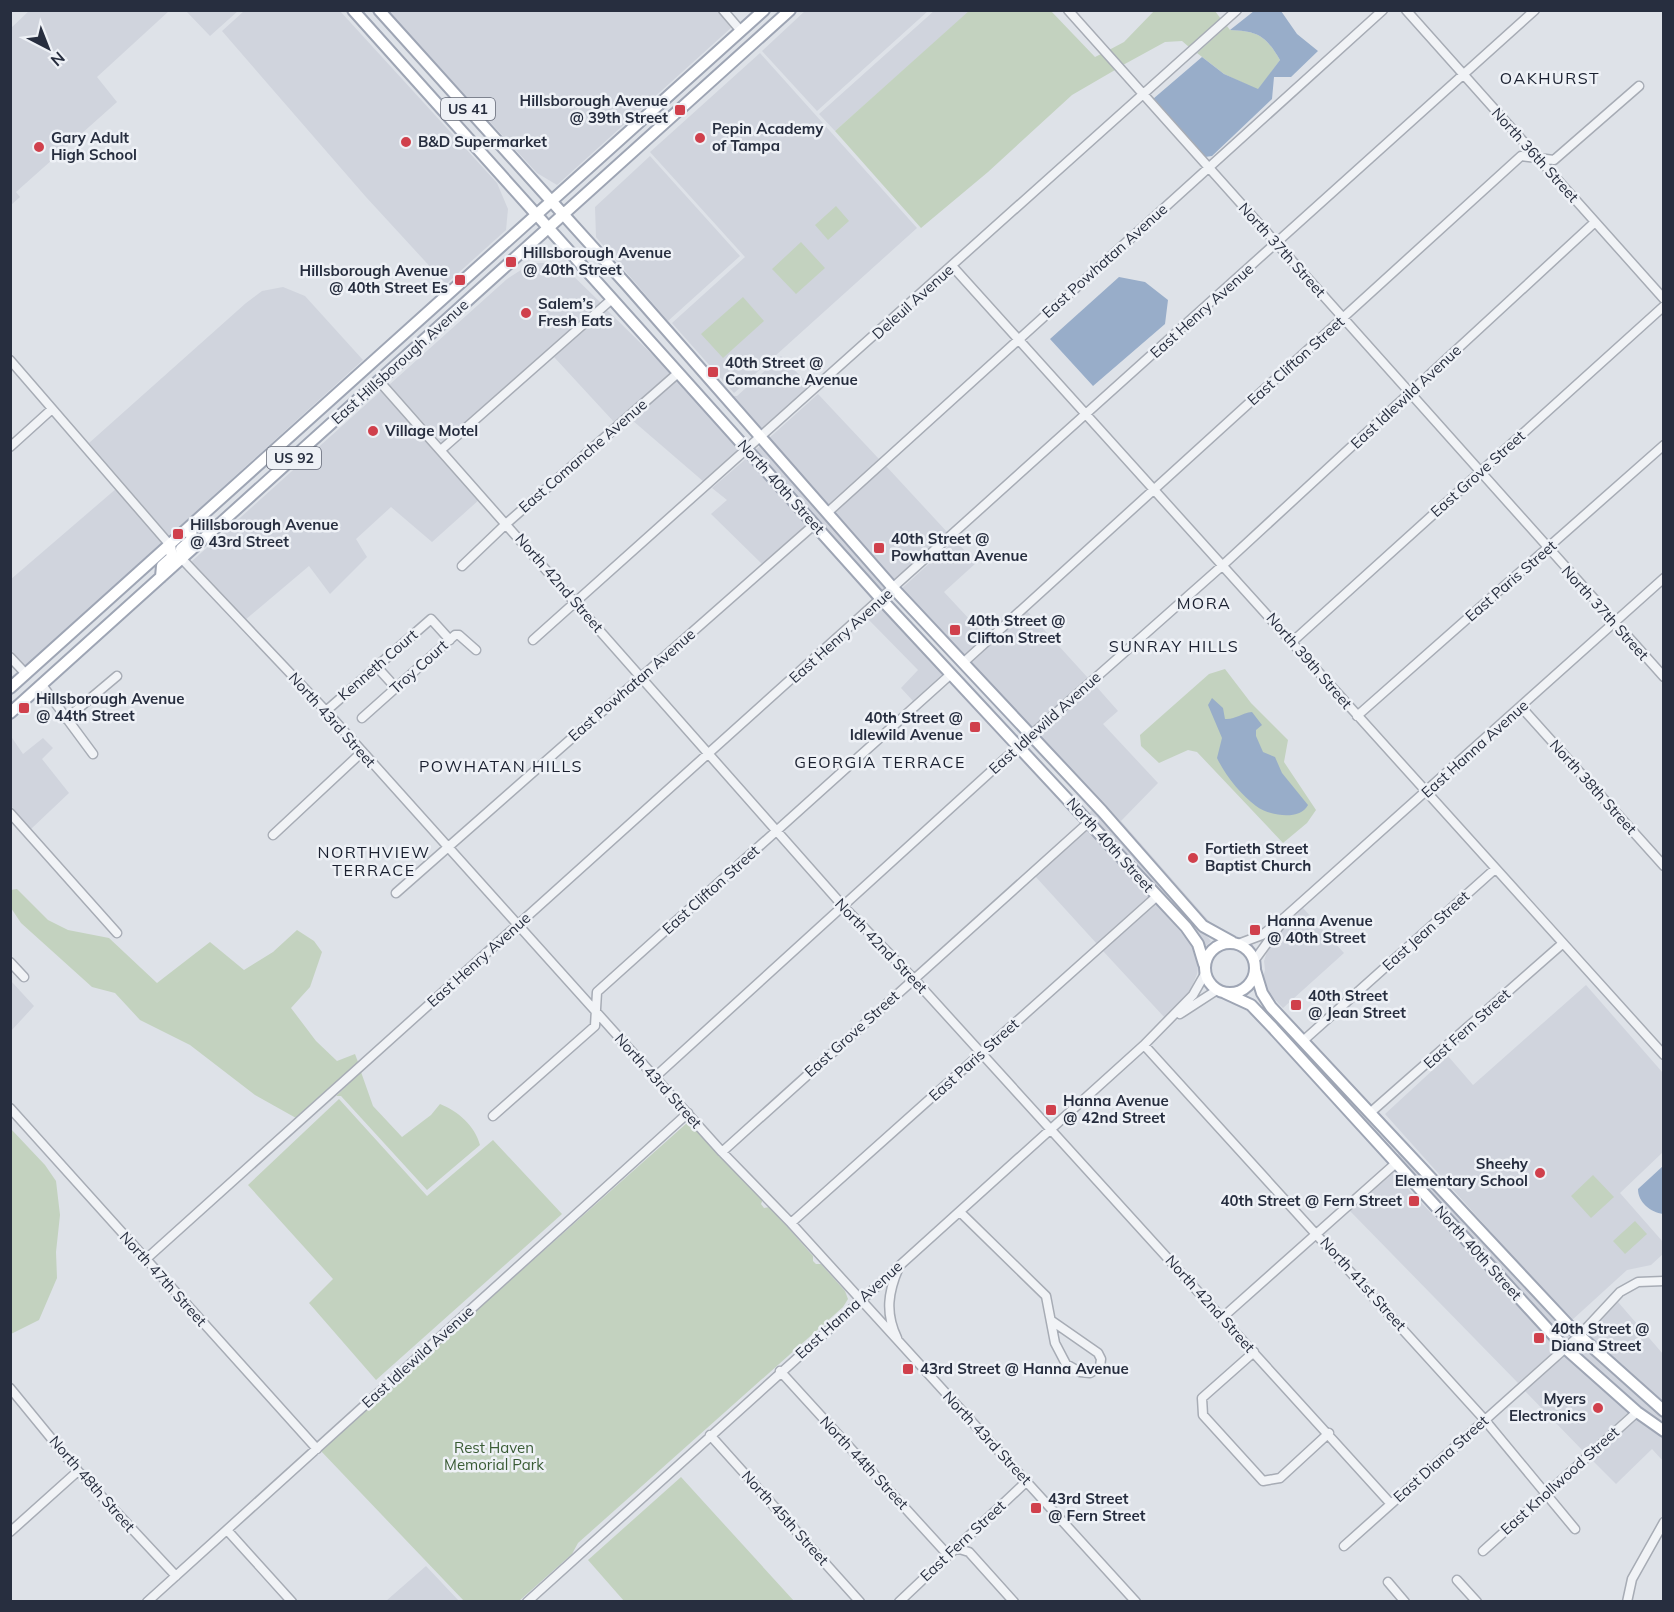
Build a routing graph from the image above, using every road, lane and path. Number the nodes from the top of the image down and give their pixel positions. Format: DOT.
graph roads {
  1 [pos="353,10"];
  2 [pos="379,10"];
  3 [pos="723,10"];
  4 [pos="764,10"];
  5 [pos="790,10"];
  6 [pos="1068,10"];
  7 [pos="1082,10"];
  8 [pos="1237,10"];
  9 [pos="1383,10"];
  10 [pos="1406,10"];
  11 [pos="1535,10"];
  12 [pos="1074,18"];
  13 [pos="741,31"];
  14 [pos="728,68"];
  15 [pos="1464,75"];
  16 [pos="1639,86"];
  17 [pos="1144,95"];
  18 [pos="1538,157"];
  19 [pos="1209,168"];
  20 [pos="552,202"];
  21 [pos="537,215"];
  22 [pos="564,215"];
  23 [pos="1595,222"];
  24 [pos="549,228"];
  25 [pos="1276,244"];
  26 [pos="953,267"];
  27 [pos="612,299"];
  28 [pos="1664,299"];
  29 [pos="1664,306"];
  30 [pos="1343,319"];
  31 [pos="1019,339"];
  32 [pos="10,360"];
  33 [pos="678,373"];
  34 [pos="379,381"];
  35 [pos="1409,394"];
  36 [pos="52,409"];
  37 [pos="1087,415"];
  38 [pos="761,439"];
  39 [pos="1664,445"];
  40 [pos="10,447"];
  41 [pos="442,449"];
  42 [pos="748,450"];
  43 [pos="1479,473"];
  44 [pos="1155,489"];
  45 [pos="827,513"];
  46 [pos="507,523"];
  47 [pos="815,524"];
  48 [pos="192,525"];
  49 [pos="170,545"];
  50 [pos="1546,549"];
  51 [pos="182,559"];
  52 [pos="1223,565"];
  53 [pos="462,566"];
  54 [pos="161,577"];
  55 [pos="1664,578"];
  56 [pos="894,589"];
  57 [pos="882,600"];
  58 [pos="576,602"];
  59 [pos="1614,623"];
  60 [pos="450,640"];
  61 [pos="533,640"];
  62 [pos="1292,642"];
  63 [pos="477,650"];
  64 [pos="10,657"];
  65 [pos="963,663"];
  66 [pos="377,667"];
  67 [pos="26,674"];
  68 [pos="951,674"];
  69 [pos="117,676"];
  70 [pos="641,677"];
  71 [pos="1664,677"];
  72 [pos="42,685"];
  73 [pos="10,688"];
  74 [pos="396,688"];
  75 [pos="1521,708"];
  76 [pos="326,711"];
  77 [pos="10,713"];
  78 [pos="1357,716"];
  79 [pos="66,718"];
  80 [pos="362,718"];
  81 [pos="1031,735"];
  82 [pos="1020,746"];
  83 [pos="361,753"];
  84 [pos="93,754"];
  85 [pos="709,754"];
  86 [pos="1427,792"];
  87 [pos="10,813"];
  88 [pos="1090,821"];
  89 [pos="776,831"];
  90 [pos="273,835"];
  91 [pos="448,846"];
  92 [pos="1664,866"];
  93 [pos="1495,870"];
  94 [pos="396,893"];
  95 [pos="1156,897"];
  96 [pos="843,906"];
  97 [pos="1285,917"];
  98 [pos="519,924"];
  99 [pos="117,933"];
  100 [pos="1235,943"];
  101 [pos="1562,944"];
  102 [pos="10,962"];
  103 [pos="1255,965"];
  104 [pos="1204,969"];
  105 [pos="24,977"];
  106 [pos="913,978"];
  107 [pos="1221,992"];
  108 [pos="595,1011"];
  109 [pos="1172,1019"];
  110 [pos="1304,1040"];
  111 [pos="1144,1045"];
  112 [pos="982,1054"];
  113 [pos="1664,1055"];
  114 [pos="655,1077"];
  115 [pos="1332,1093"];
  116 [pos="10,1108"];
  117 [pos="1371,1112"];
  118 [pos="688,1113"];
  119 [pos="493,1116"];
  120 [pos="1050,1129"];
  121 [pos="723,1152"];
  122 [pos="1396,1163"];
  123 [pos="960,1212"];
  124 [pos="791,1223"];
  125 [pos="1317,1233"];
  126 [pos="145,1260"];
  127 [pos="902,1262"];
  128 [pos="1664,1281"];
  129 [pos="859,1300"];
  130 [pos="1223,1317"];
  131 [pos="1052,1321"];
  132 [pos="1579,1336"];
  133 [pos="902,1346"];
  134 [pos="1565,1348"];
  135 [pos="1254,1352"];
  136 [pos="780,1371"];
  137 [pos="10,1388"];
  138 [pos="1664,1411"];
  139 [pos="1637,1412"];
  140 [pos="1484,1419"];
  141 [pos="1664,1431"];
  142 [pos="1329,1433"];
  143 [pos="711,1435"];
  144 [pos="317,1449"];
  145 [pos="78,1471"];
  146 [pos="1027,1481"];
  147 [pos="1546,1491"];
  148 [pos="1391,1504"];
  149 [pos="1664,1522"];
  150 [pos="1575,1528"];
  151 [pos="227,1530"];
  152 [pos="10,1532"];
  153 [pos="1344,1546"];
  154 [pos="956,1548"];
  155 [pos="1483,1551"];
  156 [pos="948,1555"];
  157 [pos="176,1576"];
  158 [pos="1457,1580"];
  159 [pos="1388,1582"];
  160 [pos="147,1602"];
  161 [pos="292,1602"];
  162 [pos="527,1602"];
  163 [pos="860,1602"];
  164 [pos="899,1602"];
  165 [pos="1014,1602"];
  166 [pos="1136,1602"];
  167 [pos="1405,1602"];
  168 [pos="1477,1602"];
  169 [pos="1627,1602"];
  1 -- 21 [label="main road, North 40th Street / US 41"];
  2 -- 20 [label="main road, North 40th Street / US 41"];
  3 -- 13 [label="street"];
  4 -- 13 [label="main road, East Hillsborough Avenue"];
  5 -- 14 [label="main road, East Hillsborough Avenue"];
  6 -- 12 [label="street, North 37th Street"];
  7 -- 12 [label="street"];
  8 -- 17 [label="street, Deleuil Avenue"];
  9 -- 19 [label="street, East Powhatan Avenue"];
  10 -- 15 [label="street, North 36th Street"];
  11 -- 15 [label="street, East Henry Avenue"];
  12 -- 17 [label="street, North 37th Street"];
  13 -- 14 [label="main road"];
  13 -- 20 [label="main road, East Hillsborough Avenue"];
  14 -- 22 [label="main road, East Hillsborough Avenue"];
  15 -- 18 [label="street, North 36th Street"];
  15 -- 25 [label="street, East Henry Avenue"];
  16 -- 18 [label="street, East Clifton Street"];
  17 -- 19 [label="street, North 37th Street"];
  17 -- 26 [label="street, Deleuil Avenue"];
  18 -- 23 [label="street, North 36th Street"];
  18 -- 30 [label="street, East Clifton Street"];
  19 -- 25 [label="street, North 37th Street"];
  19 -- 31 [label="street, East Powhatan Avenue"];
  20 -- 21 [label="main road, East Hillsborough Avenue / US 92"];
  20 -- 22 [label="main road, North 40th Street"];
  21 -- 24 [label="main road, North 40th Street / US 41"];
  21 -- 48 [label="main road, East Hillsborough Avenue / US 92"];
  22 -- 24 [label="main road, East Hillsborough Avenue"];
  22 -- 38 [label="main road, North 40th Street"];
  23 -- 28 [label="street, North 36th Street"];
  23 -- 35 [label="street, East Idlewild Avenue"];
  24 -- 27 [label="main road, North 40th Street"];
  24 -- 34 [label="main road, East Hillsborough Avenue / US 92"];
  25 -- 30 [label="street, North 37th Street"];
  25 -- 37 [label="street, East Henry Avenue"];
  26 -- 31 [label="street, North 39th Street"];
  26 -- 38 [label="street, Deleuil Avenue"];
  27 -- 33 [label="main road, North 40th Street"];
  27 -- 41 [label="street"];
  29 -- 43 [label="street, East Grove Street"];
  30 -- 35 [label="street, North 37th Street"];
  30 -- 44 [label="street, East Clifton Street"];
  31 -- 37 [label="street, North 39th Street"];
  31 -- 45 [label="street, East Powhatan Avenue"];
  32 -- 36 [label="street"];
  33 -- 42 [label="main road, North 40th Street"];
  33 -- 46 [label="street, East Comanche Avenue"];
  34 -- 41 [label="street, North 42nd Street"];
  34 -- 51 [label="main road, East Hillsborough Avenue / US 92"];
  35 -- 43 [label="street, North 37th Street"];
  35 -- 52 [label="street, East Idlewild Avenue"];
  36 -- 40 [label="street"];
  36 -- 49 [label="street"];
  37 -- 44 [label="street, North 39th Street"];
  37 -- 56 [label="street, East Henry Avenue"];
  38 -- 42 [label="street, Deleuil Avenue"];
  38 -- 45 [label="main road, North 40th Street"];
  39 -- 50 [label="street, East Paris Street"];
  41 -- 46 [label="street, North 42nd Street"];
  42 -- 47 [label="main road, North 40th Street"];
  42 -- 58 [label="street, Deleuil Avenue"];
  43 -- 50 [label="street, North 37th Street"];
  43 -- 62 [label="street, East Grove Street"];
  44 -- 52 [label="street, North 39th Street"];
  44 -- 65 [label="street, East Clifton Street"];
  45 -- 56 [label="main road, North 40th Street"];
  46 -- 53 [label="street, East Comanche Avenue"];
  46 -- 58 [label="street, North 42nd Street"];
  47 -- 57 [label="main road, North 40th Street"];
  47 -- 70 [label="street, East Powhatan Avenue"];
  48 -- 49 [label="main road, East Hillsborough Avenue / US 92"];
  48 -- 51 [label="main road"];
  49 -- 54 [label="main road"];
  49 -- 67 [label="main road, East Hillsborough Avenue / US 92"];
  50 -- 59 [label="street, North 37th Street"];
  50 -- 78 [label="street, East Paris Street"];
  51 -- 54 [label="main road, East Hillsborough Avenue / US 92"];
  51 -- 76 [label="street, North 43rd Street"];
  52 -- 62 [label="street, North 39th Street"];
  52 -- 81 [label="street, East Idlewild Avenue"];
  54 -- 72 [label="main road, East Hillsborough Avenue / US 92"];
  55 -- 59 [label="street, East Hanna Avenue"];
  56 -- 57 [label="street, East Henry Avenue"];
  56 -- 65 [label="main road, North 40th Street"];
  57 -- 68 [label="main road, North 40th Street"];
  57 -- 85 [label="street, East Henry Avenue"];
  58 -- 61 [label="street, Deleuil Avenue"];
  58 -- 70 [label="street, North 42nd Street"];
  59 -- 71 [label="street, North 37th Street"];
  59 -- 75 [label="street, East Hanna Avenue"];
  60 -- 63 [label="street, Troy Court"];
  60 -- 66 [label="street, Kenneth Court"];
  60 -- 74 [label="street, Troy Court"];
  62 -- 78 [label="street, North 39th Street"];
  64 -- 67 [label="street"];
  65 -- 81 [label="main road, North 40th Street"];
  66 -- 74 [label="street"];
  66 -- 76 [label="street, Kenneth Court"];
  67 -- 73 [label="main road, East Hillsborough Avenue / US 92"];
  68 -- 82 [label="main road, North 40th Street"];
  68 -- 89 [label="street, East Clifton Street"];
  69 -- 79 [label="street"];
  70 -- 85 [label="street, North 42nd Street"];
  70 -- 91 [label="street, East Powhatan Avenue"];
  72 -- 77 [label="main road, East Hillsborough Avenue / US 92"];
  72 -- 79 [label="street"];
  74 -- 80 [label="street, Troy Court"];
  75 -- 86 [label="street, East Hanna Avenue"];
  75 -- 92 [label="street, North 38th Street"];
  76 -- 83 [label="street, North 43rd Street"];
  78 -- 86 [label="street, North 39th Street"];
  79 -- 84 [label="street"];
  81 -- 82 [label="street, East Idlewild Avenue"];
  81 -- 100 [label="main road, North 40th Street"];
  82 -- 88 [label="main road, North 40th Street"];
  82 -- 96 [label="street, East Idlewild Avenue"];
  83 -- 90 [label="street"];
  83 -- 91 [label="street, North 43rd Street"];
  85 -- 89 [label="street, North 42nd Street"];
  85 -- 98 [label="street, East Henry Avenue"];
  86 -- 93 [label="street, North 39th Street"];
  86 -- 97 [label="street, East Hanna Avenue"];
  87 -- 99 [label="street"];
  88 -- 95 [label="main road, North 40th Street"];
  88 -- 106 [label="street, East Grove Street"];
  89 -- 96 [label="street, North 42nd Street"];
  89 -- 108 [label="street, East Clifton Street"];
  91 -- 94 [label="street, East Powhatan Avenue"];
  91 -- 98 [label="street, North 43rd Street"];
  93 -- 101 [label="street, North 39th Street"];
  93 -- 110 [label="street, East Jean Street"];
  95 -- 104 [label="main road, North 40th Street"];
  95 -- 112 [label="street, East Paris Street"];
  96 -- 106 [label="street, North 42nd Street"];
  96 -- 114 [label="street, East Idlewild Avenue"];
  97 -- 100 [label="street, East Hanna Avenue"];
  97 -- 103 [label="street, East Hanna Avenue"];
  98 -- 108 [label="street, North 43rd Street"];
  98 -- 126 [label="street, East Henry Avenue"];
  100 -- 103 [label="main road"];
  100 -- 104 [label="main road"];
  101 -- 113 [label="street, North 39th Street"];
  101 -- 117 [label="street, East Fern Street"];
  102 -- 105 [label="street"];
  103 -- 107 [label="main road"];
  103 -- 110 [label="main road, North 40th Street"];
  104 -- 107 [label="main road"];
  104 -- 109 [label="street, East Hanna Avenue"];
  106 -- 112 [label="street, North 42nd Street"];
  106 -- 121 [label="street, East Grove Street"];
  107 -- 109 [label="street, East Hanna Avenue"];
  107 -- 115 [label="main road, North 40th Street"];
  108 -- 114 [label="street, North 43rd Street"];
  108 -- 119 [label="street, East Clifton Street"];
  109 -- 111 [label="street, East Hanna Avenue"];
  110 -- 117 [label="main road, North 40th Street"];
  111 -- 120 [label="street, East Hanna Avenue"];
  111 -- 125 [label="street, North 41st Street"];
  112 -- 120 [label="street, North 42nd Street"];
  112 -- 124 [label="street, East Paris Street"];
  114 -- 118 [label="street, North 43rd Street"];
  115 -- 117 [label="main road"];
  115 -- 122 [label="main road, North 40th Street"];
  116 -- 126 [label="street, North 47th Street"];
  117 -- 132 [label="main road, North 40th Street"];
  118 -- 121 [label="street, North 43rd Street"];
  118 -- 144 [label="street, East Idlewild Avenue"];
  120 -- 123 [label="street, East Hanna Avenue"];
  120 -- 130 [label="street, North 42nd Street"];
  121 -- 124 [label="street, North 43rd Street"];
  122 -- 125 [label="street"];
  122 -- 134 [label="main road, North 40th Street"];
  123 -- 127 [label="street, East Hanna Avenue"];
  123 -- 131 [label="street"];
  124 -- 129 [label="street, North 43rd Street"];
  125 -- 130 [label="street"];
  125 -- 140 [label="street, North 41st Street"];
  126 -- 144 [label="street, North 47th Street"];
  127 -- 129 [label="street, East Hanna Avenue"];
  127 -- 133 [label="street"];
  128 -- 132 [label="street, East Diana Street"];
  129 -- 133 [label="street, North 43rd Street"];
  129 -- 136 [label="street, East Hanna Avenue"];
  130 -- 135 [label="street, North 42nd Street"];
  131 -- 131 [label="street"];
  132 -- 134 [label="street, East Diana Street"];
  132 -- 138 [label="main road, North 40th Street"];
  133 -- 146 [label="street, North 43rd Street"];
  134 -- 139 [label="main road, North 40th Street"];
  134 -- 140 [label="street, East Diana Street"];
  135 -- 142 [label="street, North 42nd Street"];
  135 -- 142 [label="street"];
  136 -- 143 [label="street, East Hanna Avenue"];
  136 -- 156 [label="street, North 44th Street"];
  137 -- 145 [label="street, North 48th Street"];
  139 -- 141 [label="main road, North 40th Street"];
  139 -- 147 [label="street, East Knollwood Street"];
  140 -- 147 [label="street, North 41st Street"];
  140 -- 148 [label="street, East Diana Street"];
  142 -- 148 [label="street, North 42nd Street"];
  143 -- 162 [label="street, East Hanna Avenue"];
  143 -- 163 [label="street, North 45th Street"];
  144 -- 151 [label="street, East Idlewild Avenue"];
  145 -- 152 [label="street"];
  145 -- 157 [label="street, North 48th Street"];
  146 -- 154 [label="street, East Fern Street"];
  146 -- 166 [label="street, North 43rd Street"];
  147 -- 150 [label="street, North 41st Street"];
  147 -- 155 [label="street, East Knollwood Street"];
  148 -- 153 [label="street, East Diana Street"];
  149 -- 169 [label="street"];
  151 -- 157 [label="street, East Idlewild Avenue"];
  151 -- 161 [label="street"];
  154 -- 156 [label="street, East Fern Street"];
  154 -- 165 [label="street"];
  156 -- 164 [label="street, East Fern Street"];
  157 -- 160 [label="street, East Idlewild Avenue"];
  158 -- 168 [label="street"];
  159 -- 167 [label="street"];
}
